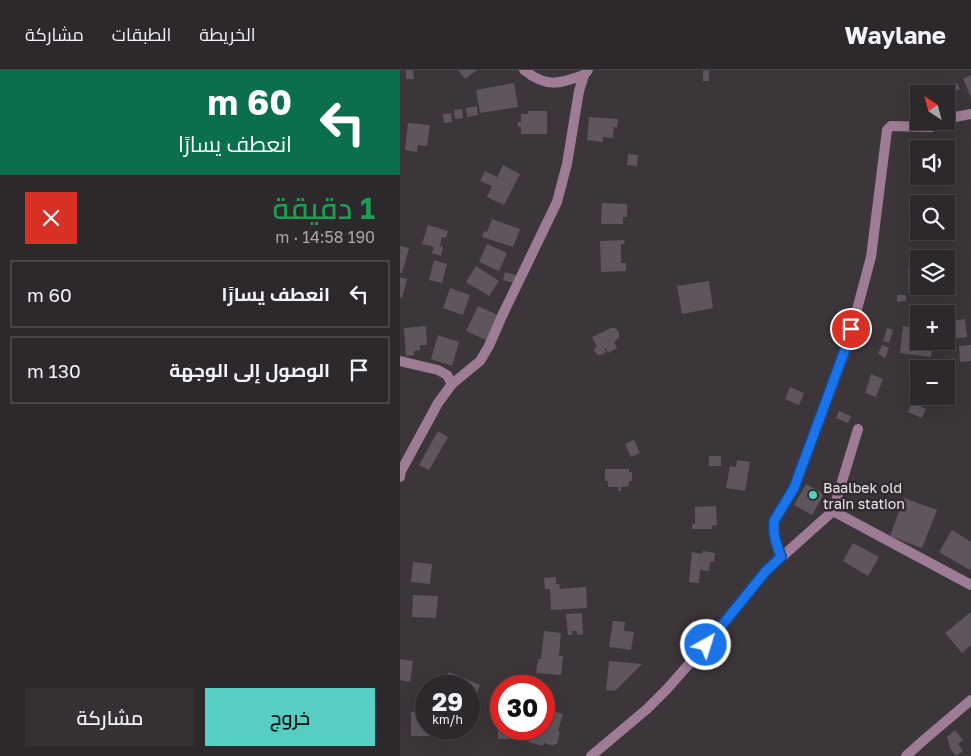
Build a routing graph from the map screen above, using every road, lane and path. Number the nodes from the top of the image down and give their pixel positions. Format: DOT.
graph roads {
  1 [pos="524,70"];
  2 [pos="586,73"];
  3 [pos="971,114"];
  4 [pos="955,117"];
  5 [pos="910,126"];
  6 [pos="400,362"];
  7 [pos="452,384"];
  8 [pos="858,429"];
  9 [pos="400,477"];
  10 [pos="833,511"];
  11 [pos="781,557"];
  12 [pos="971,585"];
  13 [pos="971,700"];
  14 [pos="591,756"];
  15 [pos="906,756"];
  1 -- 2 [label="street"];
  2 -- 7 [label="street"];
  3 -- 4 [label="street"];
  5 -- 11 [label="street"];
  6 -- 7 [label="street"];
  7 -- 9 [label="street"];
  8 -- 10 [label="street"];
  10 -- 11 [label="street"];
  10 -- 12 [label="street"];
  11 -- 14 [label="street"];
  13 -- 15 [label="street"];
}
